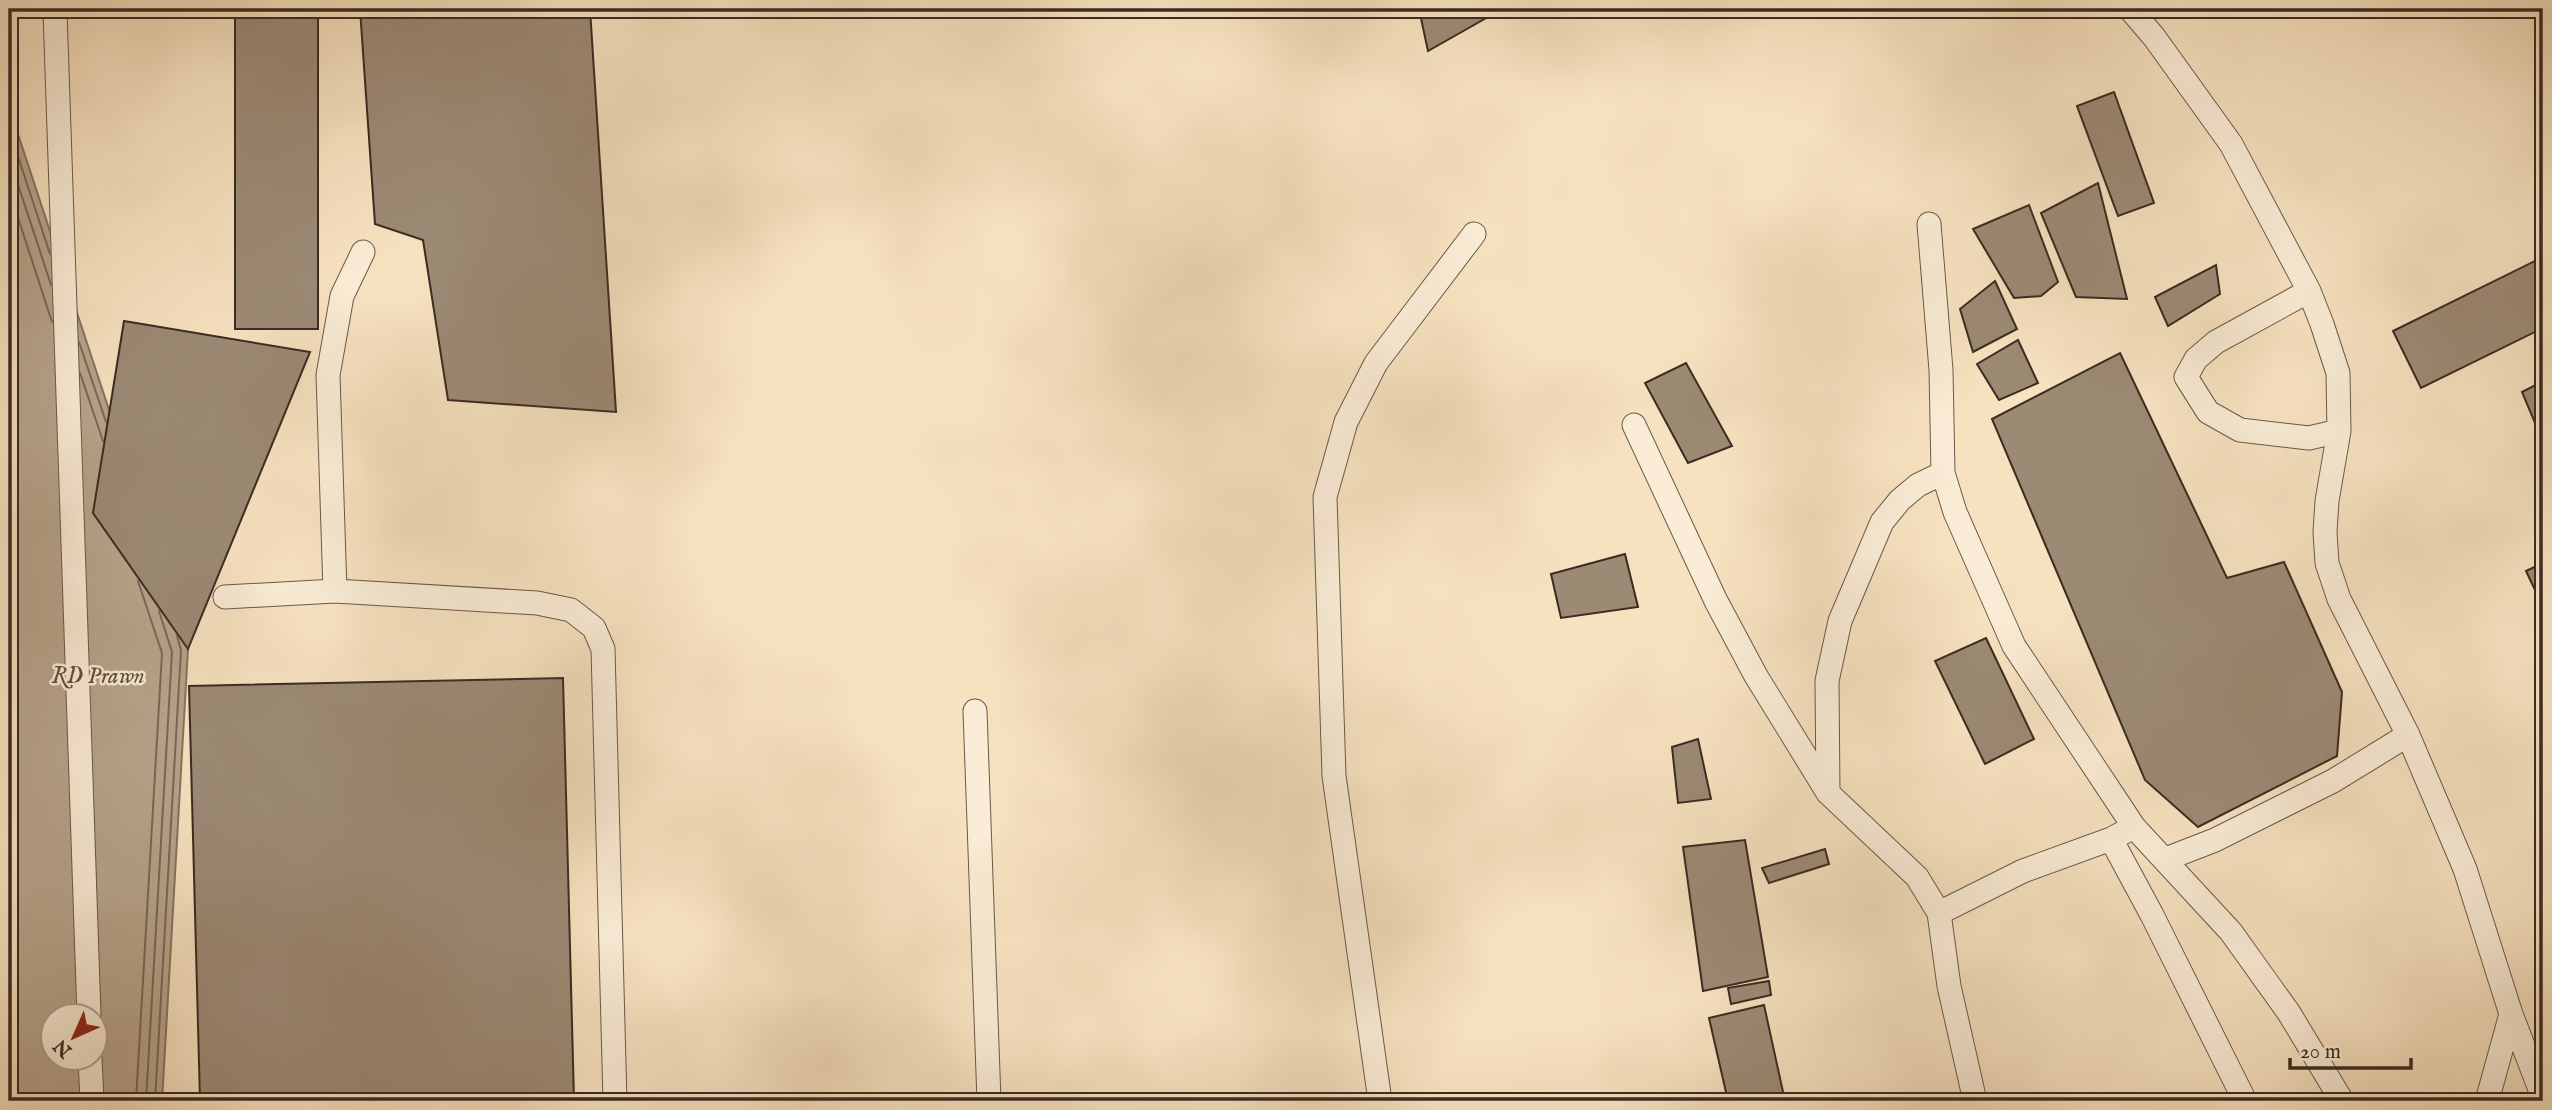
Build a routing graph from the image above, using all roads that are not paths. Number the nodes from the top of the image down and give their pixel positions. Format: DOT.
graph roads {
  1 [pos="2130,9"];
  2 [pos="55,11"];
  3 [pos="1929,224"];
  4 [pos="1474,234"];
  5 [pos="363,252"];
  6 [pos="2309,291"];
  7 [pos="1634,425"];
  8 [pos="2339,431"];
  9 [pos="1943,473"];
  10 [pos="335,591"];
  11 [pos="225,597"];
  12 [pos="975,711"];
  13 [pos="2408,735"];
  14 [pos="1828,793"];
  15 [pos="2134,827"];
  16 [pos="2110,839"];
  17 [pos="2166,859"];
  18 [pos="1939,913"];
  19 [pos="89,1002"];
  20 [pos="2511,1014"];
  21 [pos="91,1072"];
  22 [pos="2543,1097"];
  23 [pos="92,1101"];
  24 [pos="615,1101"];
  25 [pos="989,1101"];
  26 [pos="1380,1101"];
  27 [pos="1975,1101"];
  28 [pos="2245,1101"];
  29 [pos="2342,1101"];
  30 [pos="2487,1101"];
  1 -- 6 [label="lane"];
  2 -- 19 [label="lane"];
  3 -- 9 [label="lane"];
  4 -- 26 [label="lane"];
  5 -- 10 [label="lane"];
  6 -- 8 [label="lane"];
  6 -- 8 [label="lane"];
  7 -- 14 [label="lane"];
  8 -- 13 [label="lane"];
  9 -- 14 [label="lane"];
  9 -- 15 [label="lane"];
  10 -- 11 [label="lane"];
  10 -- 24 [label="lane"];
  12 -- 25 [label="lane"];
  13 -- 17 [label="lane"];
  13 -- 20 [label="lane"];
  14 -- 18 [label="lane"];
  15 -- 16 [label="lane"];
  15 -- 17 [label="lane"];
  16 -- 18 [label="lane"];
  16 -- 28 [label="lane"];
  17 -- 29 [label="lane"];
  18 -- 27 [label="lane"];
  20 -- 22 [label="lane"];
  20 -- 30 [label="lane"];
  21 -- 23 [label="lane"];
}
